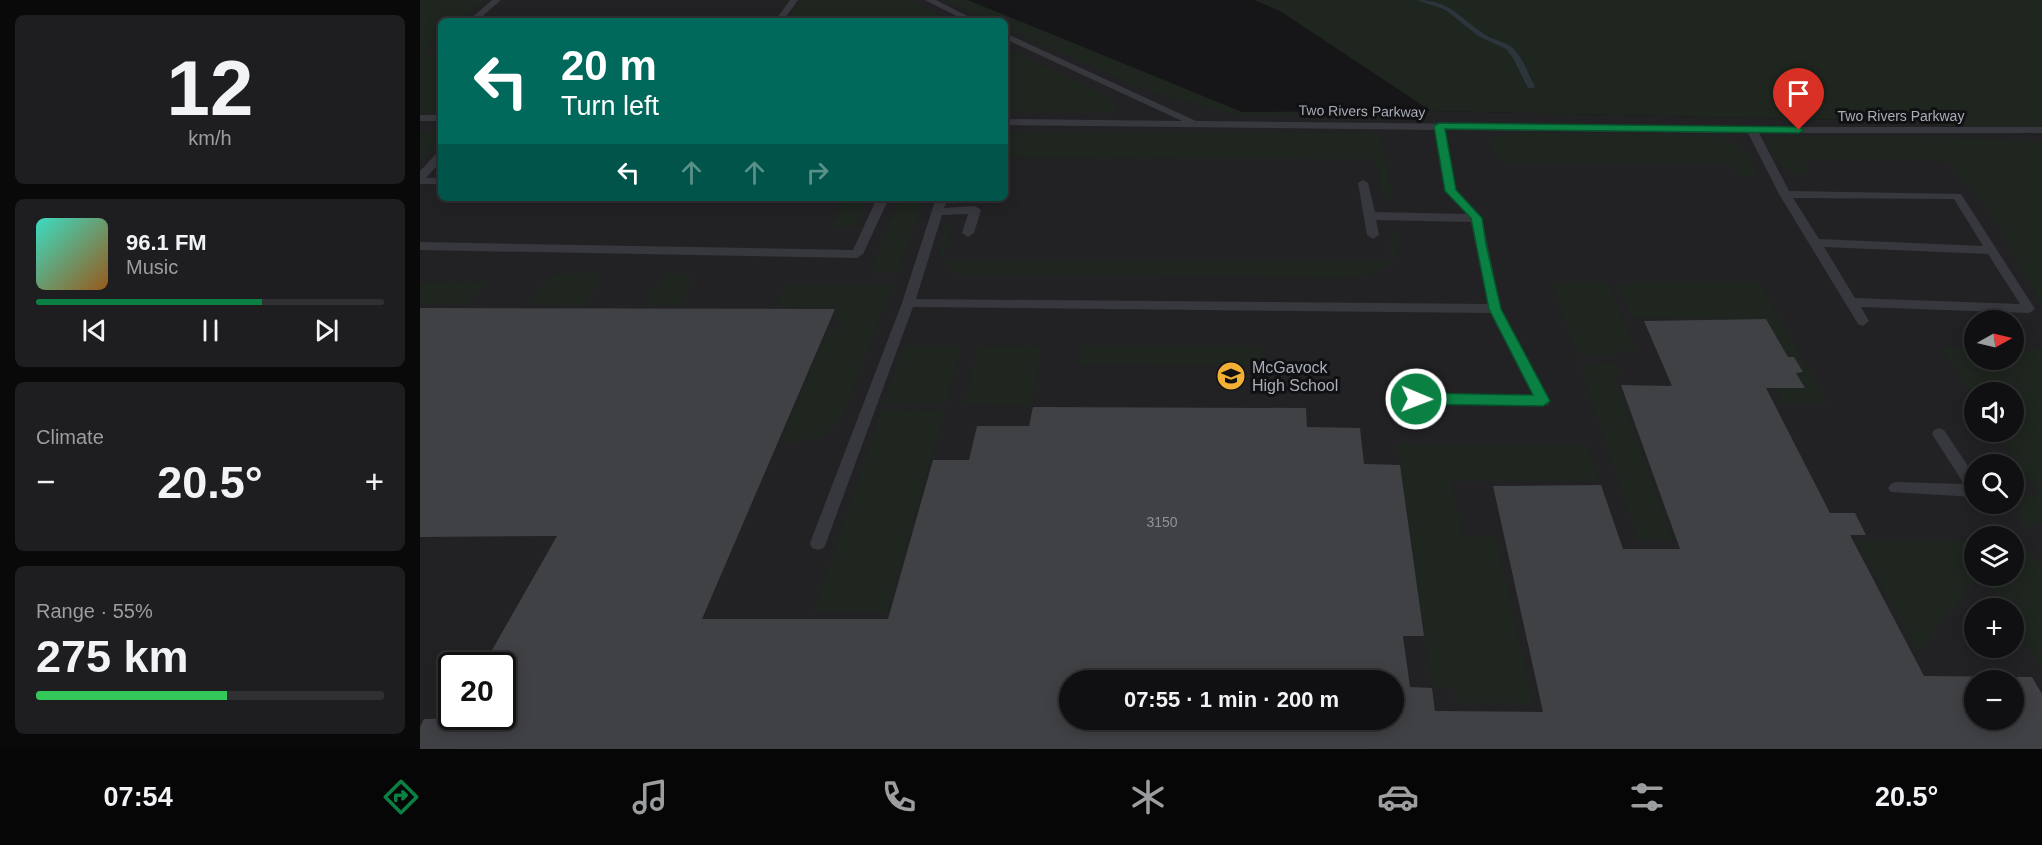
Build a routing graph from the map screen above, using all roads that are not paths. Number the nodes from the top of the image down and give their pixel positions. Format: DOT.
graph roads {
  1 [pos="497,0"];
  2 [pos="794,0"];
  3 [pos="929,0"];
  4 [pos="476,18"];
  5 [pos="781,18"];
  6 [pos="967,18"];
  7 [pos="1008,37"];
  8 [pos="420,118"];
  9 [pos="438,118"];
  10 [pos="1008,122"];
  11 [pos="1196,123"];
  12 [pos="1439,126"];
  13 [pos="1752,130"];
  14 [pos="2042,130"];
  15 [pos="438,159"];
  16 [pos="420,180"];
  17 [pos="438,181"];
  18 [pos="1364,183"];
  19 [pos="1785,194"];
  20 [pos="882,201"];
  21 [pos="941,201"];
  22 [pos="978,201"];
  23 [pos="975,210"];
  24 [pos="936,212"];
  25 [pos="1370,216"];
  26 [pos="1476,218"];
  27 [pos="968,232"];
  28 [pos="1373,235"];
  29 [pos="1816,243"];
  30 [pos="420,246"];
  31 [pos="1992,250"];
  32 [pos="1852,302"];
  33 [pos="908,303"];
  34 [pos="1495,309"];
  35 [pos="1863,321"];
  36 [pos="1416,399"];
  37 [pos="1939,434"];
  38 [pos="1964,473"];
  39 [pos="1896,488"];
  40 [pos="1964,489"];
  41 [pos="818,543"];
  1 -- 4 [label="lane"];
  2 -- 5 [label="lane"];
  3 -- 6 [label="lane"];
  7 -- 11 [label="lane"];
  8 -- 9 [label="lane"];
  10 -- 11 [label="lane, Two Rivers Parkway"];
  11 -- 12 [label="lane, Two Rivers Parkway"];
  12 -- 13 [label="lane, Two Rivers Parkway"];
  12 -- 26 [label="lane"];
  13 -- 14 [label="lane, Two Rivers Parkway"];
  13 -- 19 [label="lane"];
  15 -- 16 [label="lane"];
  16 -- 17 [label="lane"];
  18 -- 25 [label="lane"];
  19 -- 29 [label="lane"];
  19 -- 31 [label="lane"];
  20 -- 30 [label="lane"];
  21 -- 24 [label="lane"];
  22 -- 23 [label="lane"];
  23 -- 24 [label="lane"];
  23 -- 27 [label="lane"];
  24 -- 33 [label="lane"];
  25 -- 26 [label="lane"];
  25 -- 28 [label="lane"];
  26 -- 34 [label="lane"];
  29 -- 31 [label="lane"];
  29 -- 32 [label="lane"];
  31 -- 32 [label="lane"];
  32 -- 35 [label="lane"];
  33 -- 34 [label="lane"];
  33 -- 41 [label="lane"];
  34 -- 36 [label="lane"];
  37 -- 38 [label="lane"];
  39 -- 40 [label="lane"];
}
